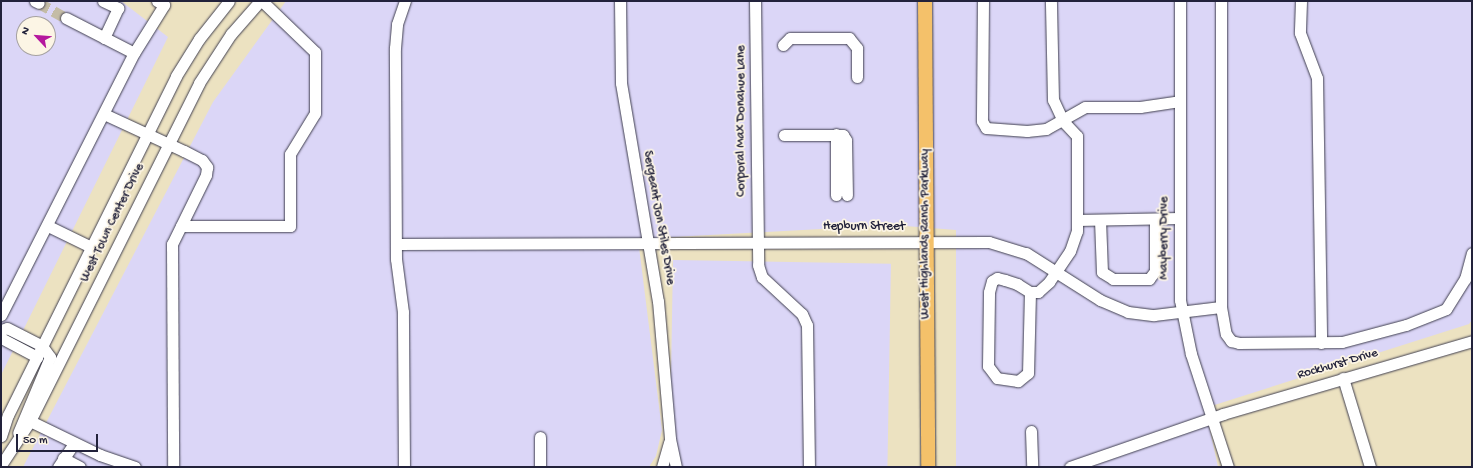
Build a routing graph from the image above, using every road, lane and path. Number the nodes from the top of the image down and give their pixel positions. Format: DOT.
graph roads {
  1 [pos="103,1"];
  2 [pos="229,1"];
  3 [pos="261,1"];
  4 [pos="405,1"];
  5 [pos="620,1"];
  6 [pos="755,1"];
  7 [pos="925,1"];
  8 [pos="982,1"];
  9 [pos="1052,1"];
  10 [pos="1180,1"];
  11 [pos="1221,1"];
  12 [pos="1301,1"];
  13 [pos="163,2"];
  14 [pos="66,18"];
  15 [pos="104,38"];
  16 [pos="783,45"];
  17 [pos="134,54"];
  18 [pos="857,77"];
  19 [pos="1180,101"];
  20 [pos="104,114"];
  21 [pos="1063,121"];
  22 [pos="148,133"];
  23 [pos="784,135"];
  24 [pos="168,143"];
  25 [pos="841,195"];
  26 [pos="1179,218"];
  27 [pos="1155,219"];
  28 [pos="1077,220"];
  29 [pos="1100,220"];
  30 [pos="48,226"];
  31 [pos="181,226"];
  32 [pos="926,240"];
  33 [pos="648,242"];
  34 [pos="757,242"];
  35 [pos="396,244"];
  36 [pos="91,247"];
  37 [pos="1472,253"];
  38 [pos="1056,271"];
  39 [pos="1030,292"];
  40 [pos="1221,307"];
  41 [pos="1181,312"];
  42 [pos="1,315"];
  43 [pos="1,330"];
  44 [pos="1,338"];
  45 [pos="1472,341"];
  46 [pos="1321,343"];
  47 [pos="42,346"];
  48 [pos="37,357"];
  49 [pos="1343,378"];
  50 [pos="1212,418"];
  51 [pos="30,421"];
  52 [pos="1031,431"];
  53 [pos="1,436"];
  54 [pos="540,437"];
  55 [pos="670,439"];
  56 [pos="74,444"];
  57 [pos="12,450"];
  58 [pos="60,463"];
  59 [pos="1,465"];
  60 [pos="132,466"];
  61 [pos="80,467"];
  62 [pos="173,467"];
  63 [pos="404,467"];
  64 [pos="540,467"];
  65 [pos="662,467"];
  66 [pos="676,467"];
  67 [pos="809,467"];
  68 [pos="928,467"];
  69 [pos="1032,467"];
  70 [pos="1070,467"];
  71 [pos="1228,467"];
  72 [pos="1370,467"];
  1 -- 15 [label="street"];
  2 -- 22 [label="street, West Town Center Drive"];
  3 -- 24 [label="street, West Town Center Drive"];
  3 -- 31 [label="street"];
  4 -- 35 [label="street"];
  5 -- 33 [label="street, Sergeant Jon Stiles Drive"];
  6 -- 34 [label="street, Corporal Max Donahue Lane"];
  7 -- 32 [label="main road, West Highlands Ranch Parkway"];
  8 -- 21 [label="street"];
  9 -- 21 [label="street"];
  10 -- 19 [label="street, Mayberry Drive"];
  11 -- 40 [label="street"];
  12 -- 46 [label="street"];
  13 -- 17 [label="street"];
  14 -- 15 [label="street"];
  15 -- 17 [label="street"];
  16 -- 18 [label="street"];
  17 -- 20 [label="street"];
  19 -- 21 [label="street"];
  19 -- 26 [label="street, Mayberry Drive"];
  20 -- 22 [label="street"];
  20 -- 30 [label="street"];
  21 -- 28 [label="street"];
  22 -- 24 [label="street"];
  22 -- 36 [label="street, West Town Center Drive"];
  23 -- 25 [label="street"];
  24 -- 31 [label="street"];
  24 -- 51 [label="street, West Town Center Drive"];
  26 -- 27 [label="street"];
  26 -- 41 [label="street, Mayberry Drive"];
  27 -- 29 [label="street"];
  27 -- 29 [label="street"];
  28 -- 29 [label="street"];
  28 -- 38 [label="street"];
  30 -- 36 [label="street"];
  30 -- 42 [label="street"];
  31 -- 62 [label="street"];
  32 -- 34 [label="street, Hepburn Street"];
  32 -- 38 [label="street, Hepburn Street"];
  32 -- 68 [label="main road, West Highlands Ranch Parkway"];
  33 -- 34 [label="street, Hepburn Street"];
  33 -- 35 [label="street, Hepburn Street"];
  33 -- 55 [label="street, Sergeant Jon Stiles Drive"];
  34 -- 67 [label="street, Corporal Max Donahue Lane"];
  35 -- 63 [label="street"];
  36 -- 47 [label="street, West Town Center Drive"];
  37 -- 46 [label="street"];
  38 -- 39 [label="street"];
  38 -- 41 [label="street, Hepburn Street"];
  39 -- 39 [label="street"];
  40 -- 41 [label="street, Hepburn Street"];
  40 -- 46 [label="street"];
  41 -- 50 [label="street, Mayberry Drive"];
  43 -- 47 [label="street"];
  44 -- 48 [label="street"];
  45 -- 49 [label="street, Rockhurst Drive"];
  47 -- 48 [label="street, West Town Center Drive"];
  47 -- 57 [label="street"];
  48 -- 53 [label="street, West Town Center Drive"];
  49 -- 50 [label="street, Rockhurst Drive"];
  49 -- 72 [label="street"];
  50 -- 70 [label="street, Rockhurst Drive"];
  50 -- 71 [label="street, Mayberry Drive"];
  51 -- 56 [label="street"];
  51 -- 57 [label="street, West Town Center Drive"];
  52 -- 69 [label="street"];
  54 -- 64 [label="street"];
  55 -- 65 [label="street, Sergeant Jon Stiles Drive"];
  55 -- 66 [label="street, Sergeant Jon Stiles Drive"];
  56 -- 58 [label="street"];
  56 -- 60 [label="street"];
  57 -- 59 [label="street, West Town Center Drive"];
  58 -- 61 [label="street"];
}
